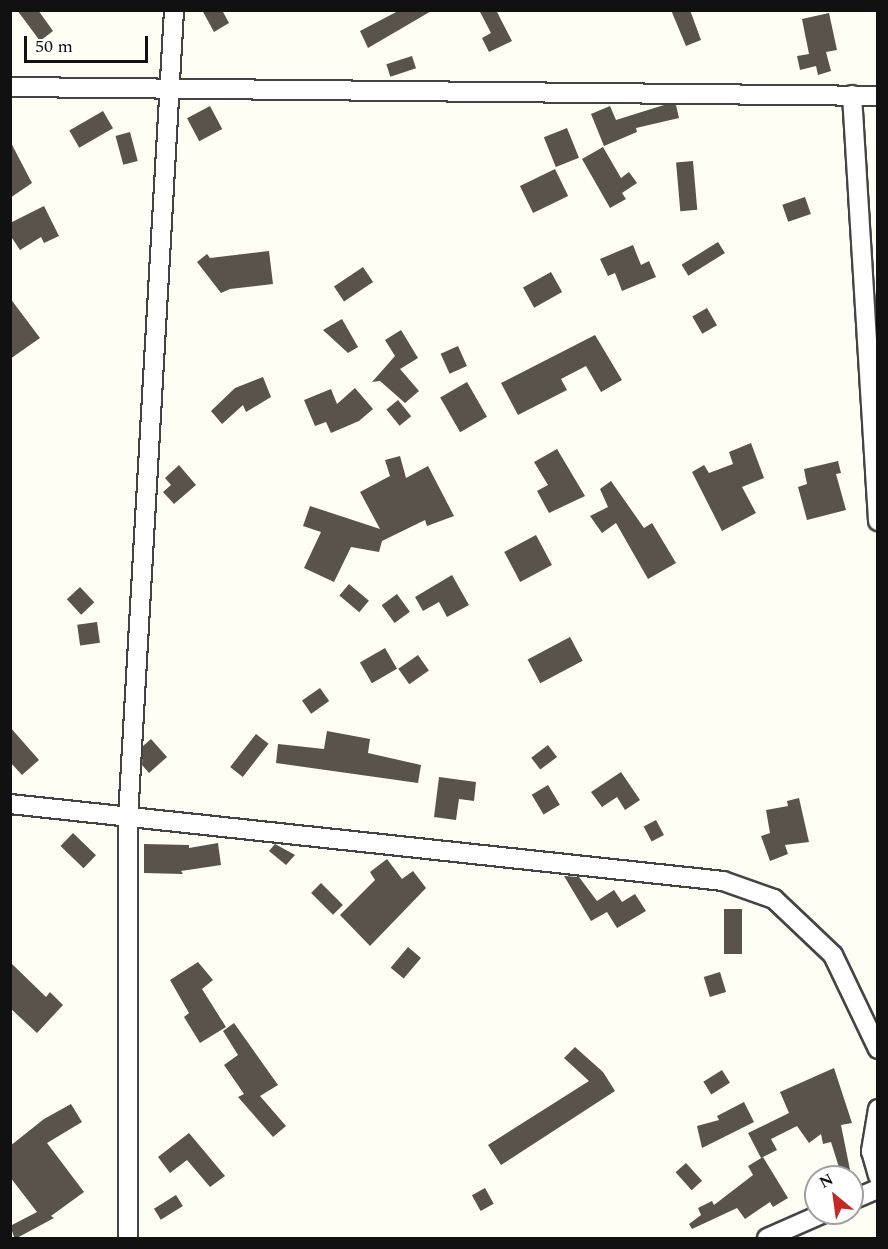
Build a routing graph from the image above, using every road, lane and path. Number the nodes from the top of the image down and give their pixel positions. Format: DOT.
graph roads {
  1 [pos="174,10"];
  2 [pos="10,87"];
  3 [pos="170,90"];
  4 [pos="852,95"];
  5 [pos="878,96"];
  6 [pos="878,521"];
  7 [pos="10,804"];
  8 [pos="128,818"];
  9 [pos="878,1048"];
  10 [pos="878,1109"];
  11 [pos="878,1176"];
  12 [pos="878,1189"];
  13 [pos="864,1195"];
  14 [pos="804,1222"];
  15 [pos="128,1239"];
  16 [pos="767,1239"];
  1 -- 3 [label="street"];
  2 -- 3 [label="street"];
  3 -- 4 [label="street"];
  3 -- 8 [label="street"];
  4 -- 5 [label="street"];
  4 -- 6 [label="street"];
  7 -- 8 [label="street"];
  8 -- 9 [label="street"];
  8 -- 15 [label="street"];
  10 -- 11 [label="street"];
  12 -- 13 [label="street"];
  14 -- 16 [label="street"];
}
